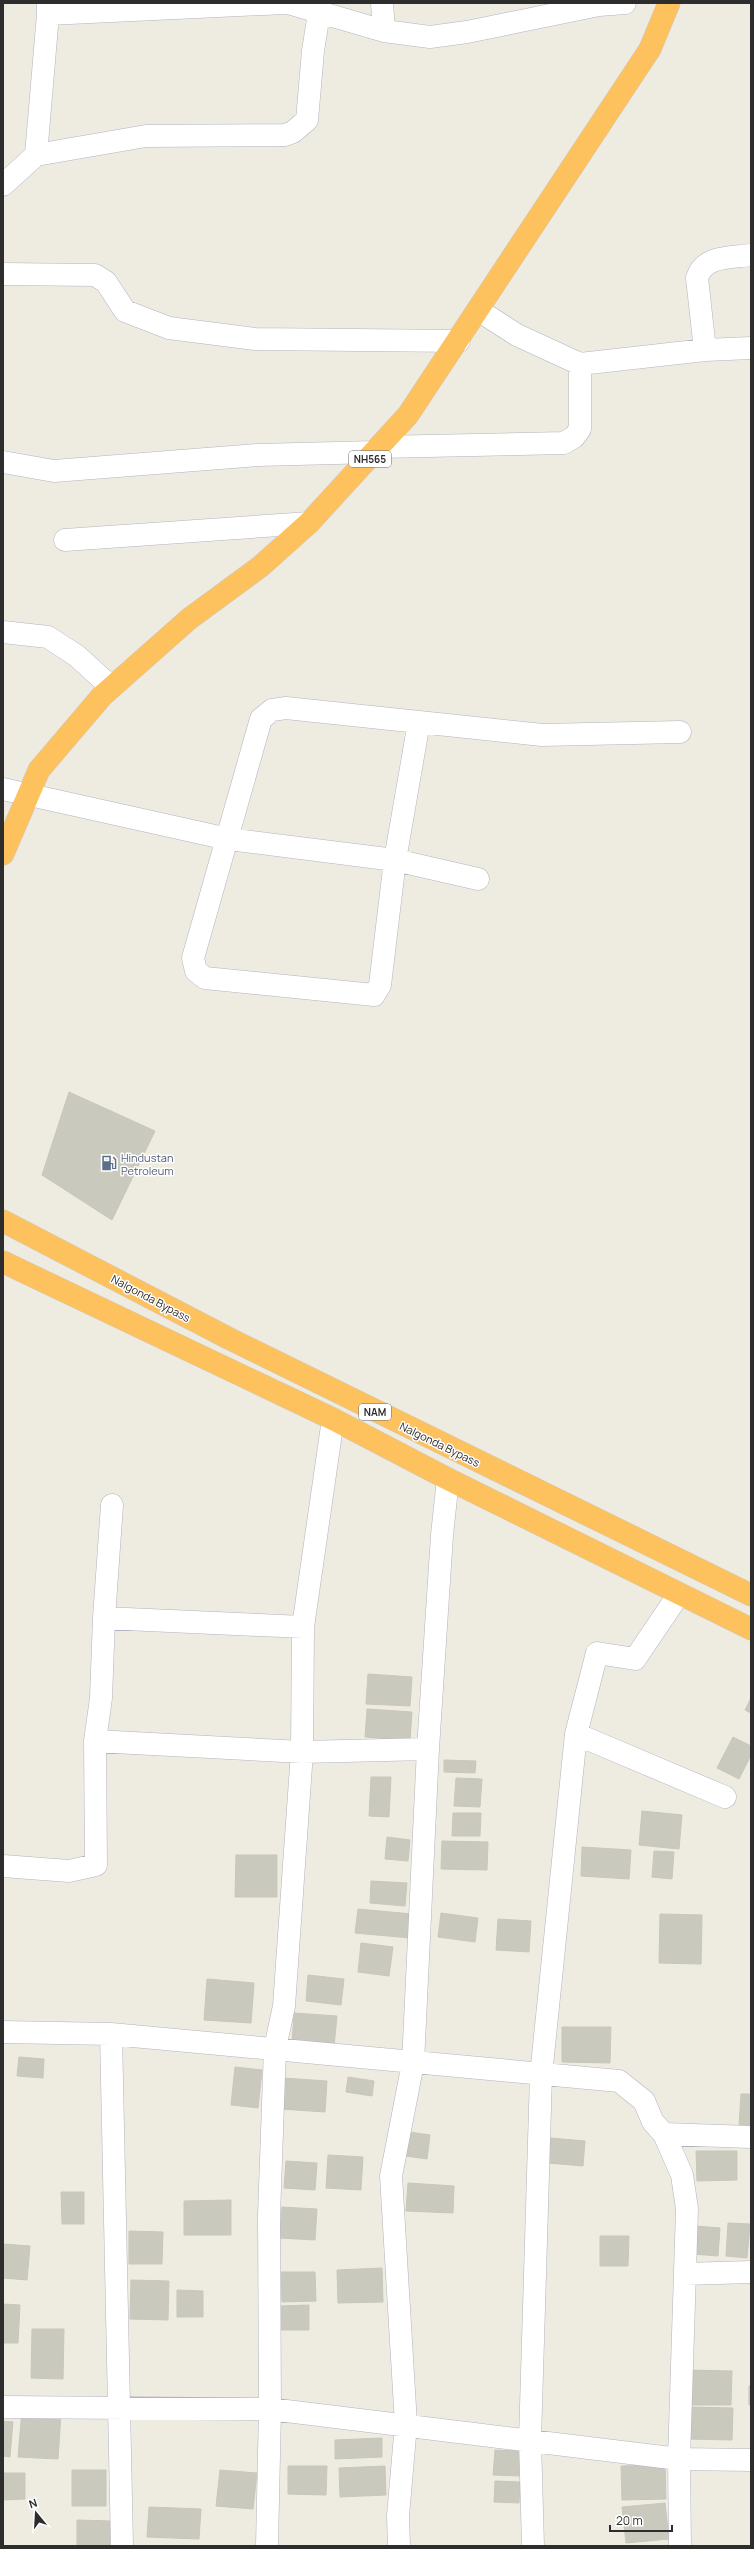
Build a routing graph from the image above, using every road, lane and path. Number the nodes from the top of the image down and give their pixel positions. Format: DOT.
graph roads {
  1 [pos="284,3"];
  2 [pos="288,3"];
  3 [pos="382,3"];
  4 [pos="625,3"];
  5 [pos="669,3"];
  6 [pos="48,9"];
  7 [pos="319,13"];
  8 [pos="384,31"];
  9 [pos="36,155"];
  10 [pos="3,184"];
  11 [pos="751,255"];
  12 [pos="3,274"];
  13 [pos="478,310"];
  14 [pos="459,341"];
  15 [pos="751,348"];
  16 [pos="705,350"];
  17 [pos="580,364"];
  18 [pos="378,450"];
  19 [pos="3,462"];
  20 [pos="309,523"];
  21 [pos="64,540"];
  22 [pos="3,632"];
  23 [pos="112,687"];
  24 [pos="419,722"];
  25 [pos="680,732"];
  26 [pos="3,789"];
  27 [pos="28,795"];
  28 [pos="228,839"];
  29 [pos="3,854"];
  30 [pos="395,860"];
  31 [pos="478,878"];
  32 [pos="3,1221"];
  33 [pos="3,1262"];
  34 [pos="334,1419"];
  35 [pos="448,1479"];
  36 [pos="112,1505"];
  37 [pos="679,1594"];
  38 [pos="751,1595"];
  39 [pos="104,1618"];
  40 [pos="303,1628"];
  41 [pos="751,1630"];
  42 [pos="576,1734"];
  43 [pos="95,1741"];
  44 [pos="428,1749"];
  45 [pos="302,1752"];
  46 [pos="725,1796"];
  47 [pos="3,1866"];
  48 [pos="3,2032"];
  49 [pos="111,2034"];
  50 [pos="275,2048"];
  51 [pos="413,2063"];
  52 [pos="541,2075"];
  53 [pos="664,2134"];
  54 [pos="751,2137"];
  55 [pos="751,2272"];
  56 [pos="685,2274"];
  57 [pos="3,2407"];
  58 [pos="119,2409"];
  59 [pos="270,2409"];
  60 [pos="406,2424"];
  61 [pos="530,2440"];
  62 [pos="679,2459"];
  63 [pos="751,2460"];
  64 [pos="122,2546"];
  65 [pos="267,2546"];
  66 [pos="399,2546"];
  67 [pos="533,2546"];
  68 [pos="680,2546"];
  1 -- 6 [label="street"];
  2 -- 7 [label="street"];
  3 -- 8 [label="street"];
  4 -- 8 [label="street"];
  5 -- 13 [label="highway, NH565"];
  6 -- 9 [label="street"];
  7 -- 8 [label="street"];
  7 -- 9 [label="street"];
  9 -- 10 [label="street"];
  11 -- 16 [label="street"];
  12 -- 14 [label="street"];
  13 -- 14 [label="highway, NH565"];
  13 -- 17 [label="street"];
  14 -- 18 [label="highway, NH565"];
  15 -- 16 [label="street"];
  16 -- 17 [label="street"];
  17 -- 18 [label="street"];
  18 -- 19 [label="street"];
  18 -- 20 [label="highway, NH565"];
  20 -- 21 [label="street"];
  20 -- 23 [label="highway, NH565"];
  22 -- 23 [label="street"];
  23 -- 27 [label="highway, NH565"];
  24 -- 25 [label="street"];
  24 -- 28 [label="street"];
  24 -- 30 [label="street"];
  26 -- 27 [label="street"];
  27 -- 28 [label="street"];
  27 -- 29 [label="highway, NH565"];
  28 -- 30 [label="street"];
  28 -- 30 [label="street"];
  30 -- 31 [label="street"];
  32 -- 38 [label="highway, Nalgonda Bypass / NAM"];
  33 -- 34 [label="highway, NAM"];
  34 -- 35 [label="highway, NAM"];
  34 -- 40 [label="street"];
  35 -- 37 [label="highway, NAM"];
  35 -- 44 [label="street"];
  36 -- 39 [label="street"];
  37 -- 41 [label="highway, NAM"];
  37 -- 42 [label="street"];
  39 -- 40 [label="street"];
  39 -- 43 [label="street"];
  40 -- 45 [label="street"];
  42 -- 46 [label="street"];
  42 -- 52 [label="street"];
  43 -- 45 [label="street"];
  43 -- 47 [label="street"];
  44 -- 45 [label="street"];
  44 -- 51 [label="street"];
  45 -- 50 [label="street"];
  48 -- 49 [label="street"];
  49 -- 50 [label="street"];
  49 -- 58 [label="street"];
  50 -- 51 [label="street"];
  50 -- 59 [label="street"];
  51 -- 52 [label="street"];
  51 -- 60 [label="street"];
  52 -- 53 [label="street"];
  52 -- 61 [label="street"];
  53 -- 54 [label="street"];
  53 -- 56 [label="street"];
  55 -- 56 [label="street"];
  56 -- 62 [label="street"];
  57 -- 58 [label="street"];
  58 -- 59 [label="street"];
  58 -- 64 [label="street"];
  59 -- 60 [label="street"];
  59 -- 65 [label="street"];
  60 -- 61 [label="street"];
  60 -- 66 [label="street"];
  61 -- 62 [label="street"];
  61 -- 67 [label="street"];
  62 -- 63 [label="street"];
  62 -- 68 [label="street"];
}
